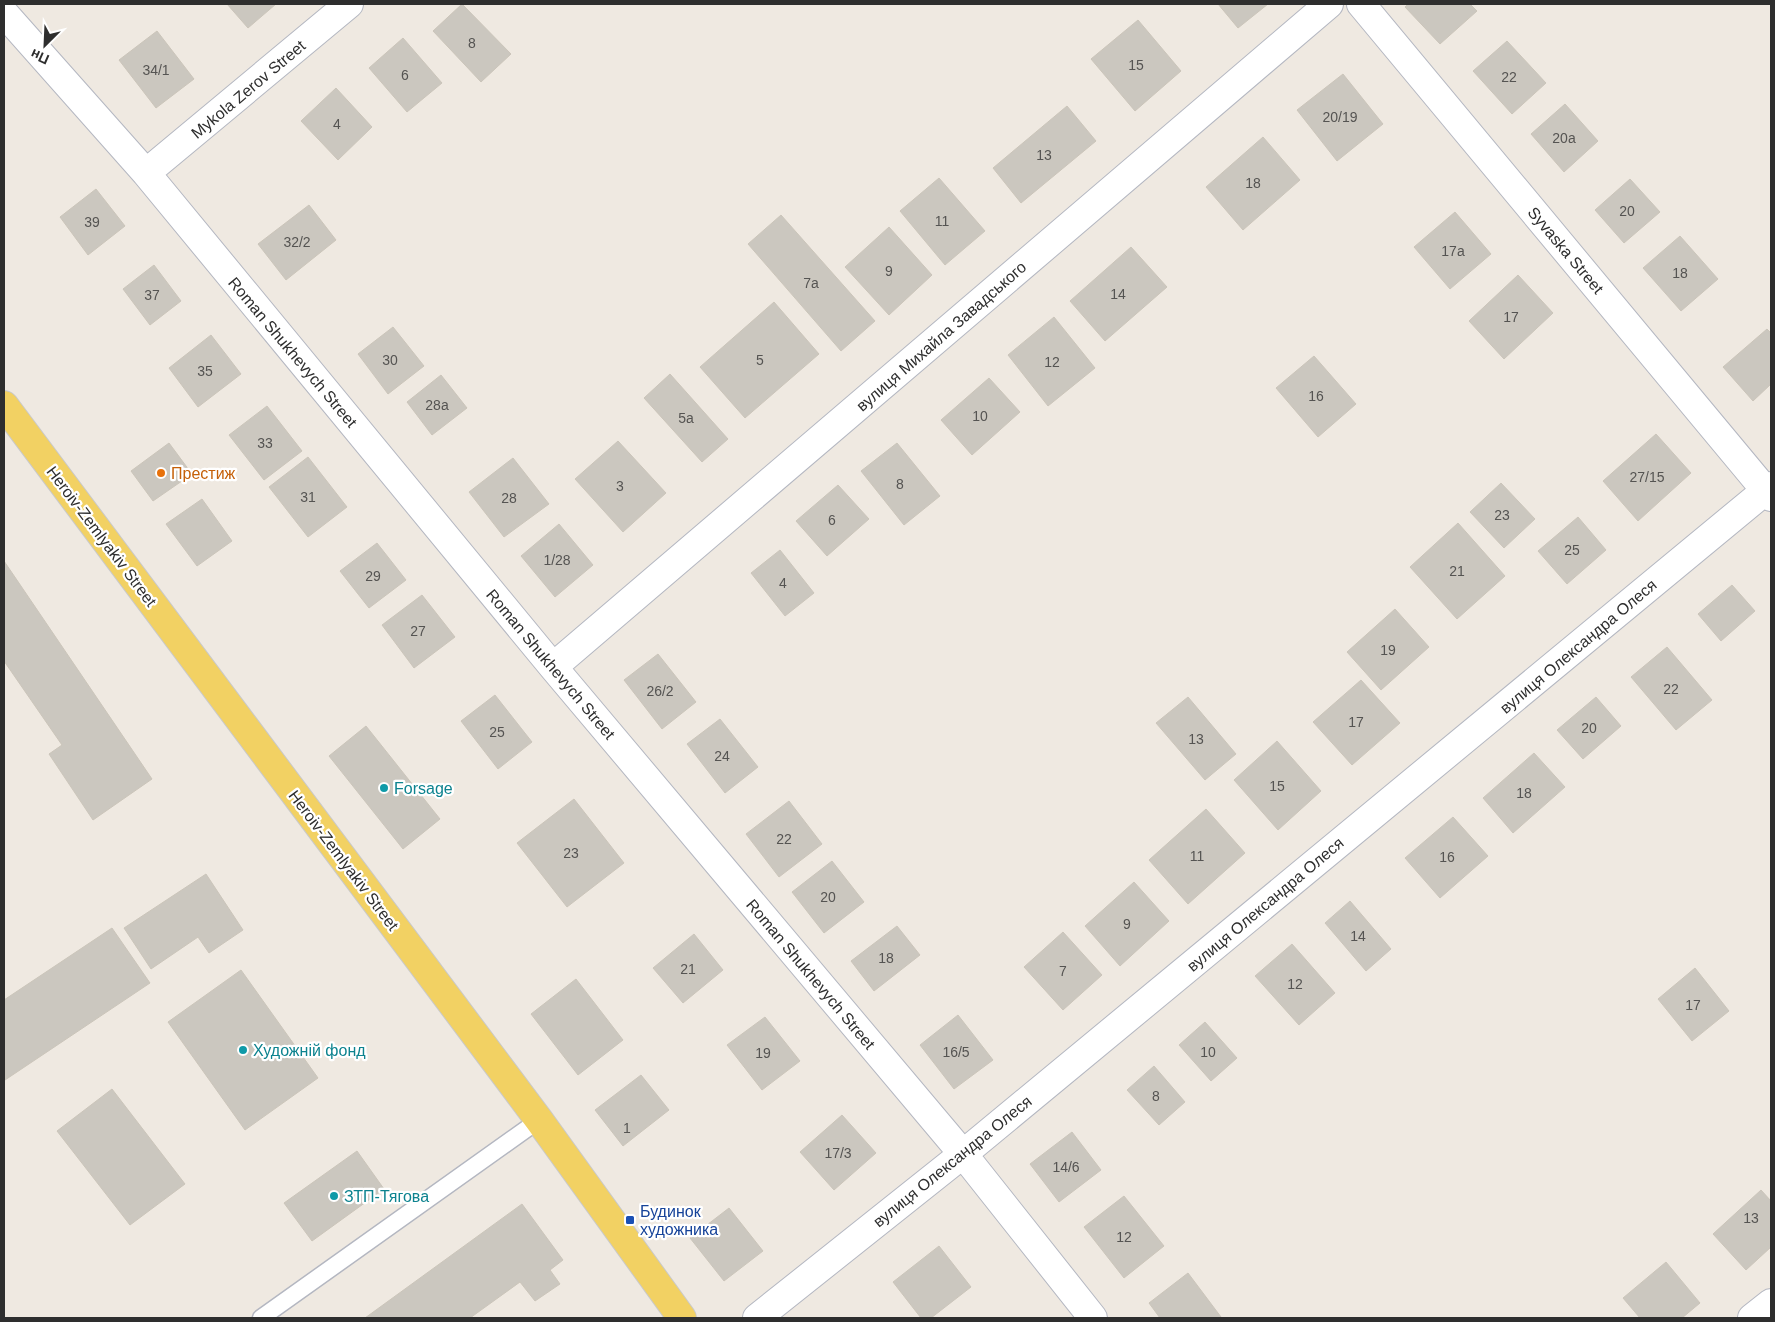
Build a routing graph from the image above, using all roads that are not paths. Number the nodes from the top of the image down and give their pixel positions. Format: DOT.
graph roads {
  1 [pos="349,4"];
  2 [pos="1329,4"];
  3 [pos="1361,4"];
  4 [pos="4,13"];
  5 [pos="146,174"];
  6 [pos="4,405"];
  7 [pos="1769,491"];
  8 [pos="553,667"];
  9 [pos="539,1120"];
  10 [pos="962,1154"];
  11 [pos="1771,1303"];
  12 [pos="261,1318"];
  13 [pos="682,1318"];
  14 [pos="756,1318"];
  15 [pos="1093,1318"];
  16 [pos="1752,1318"];
  1 -- 5 [label="street, Mykola Zerov Street"];
  2 -- 8 [label="street, вулиця Михайла Завадського"];
  3 -- 7 [label="street, Syvaska Street"];
  4 -- 5 [label="street, Roman Shukhevych Street"];
  5 -- 8 [label="street, Roman Shukhevych Street"];
  6 -- 9 [label="main road, Heroiv-Zemlyakiv Street"];
  7 -- 10 [label="street, вулиця Олександра Олеся"];
  8 -- 10 [label="street, Roman Shukhevych Street"];
  9 -- 12 [label="lane"];
  9 -- 13 [label="main road, Heroiv-Zemlyakiv Street"];
  10 -- 14 [label="street, вулиця Олександра Олеся"];
  10 -- 15 [label="street, Roman Shukhevych Street"];
  11 -- 16 [label="street"];
}
